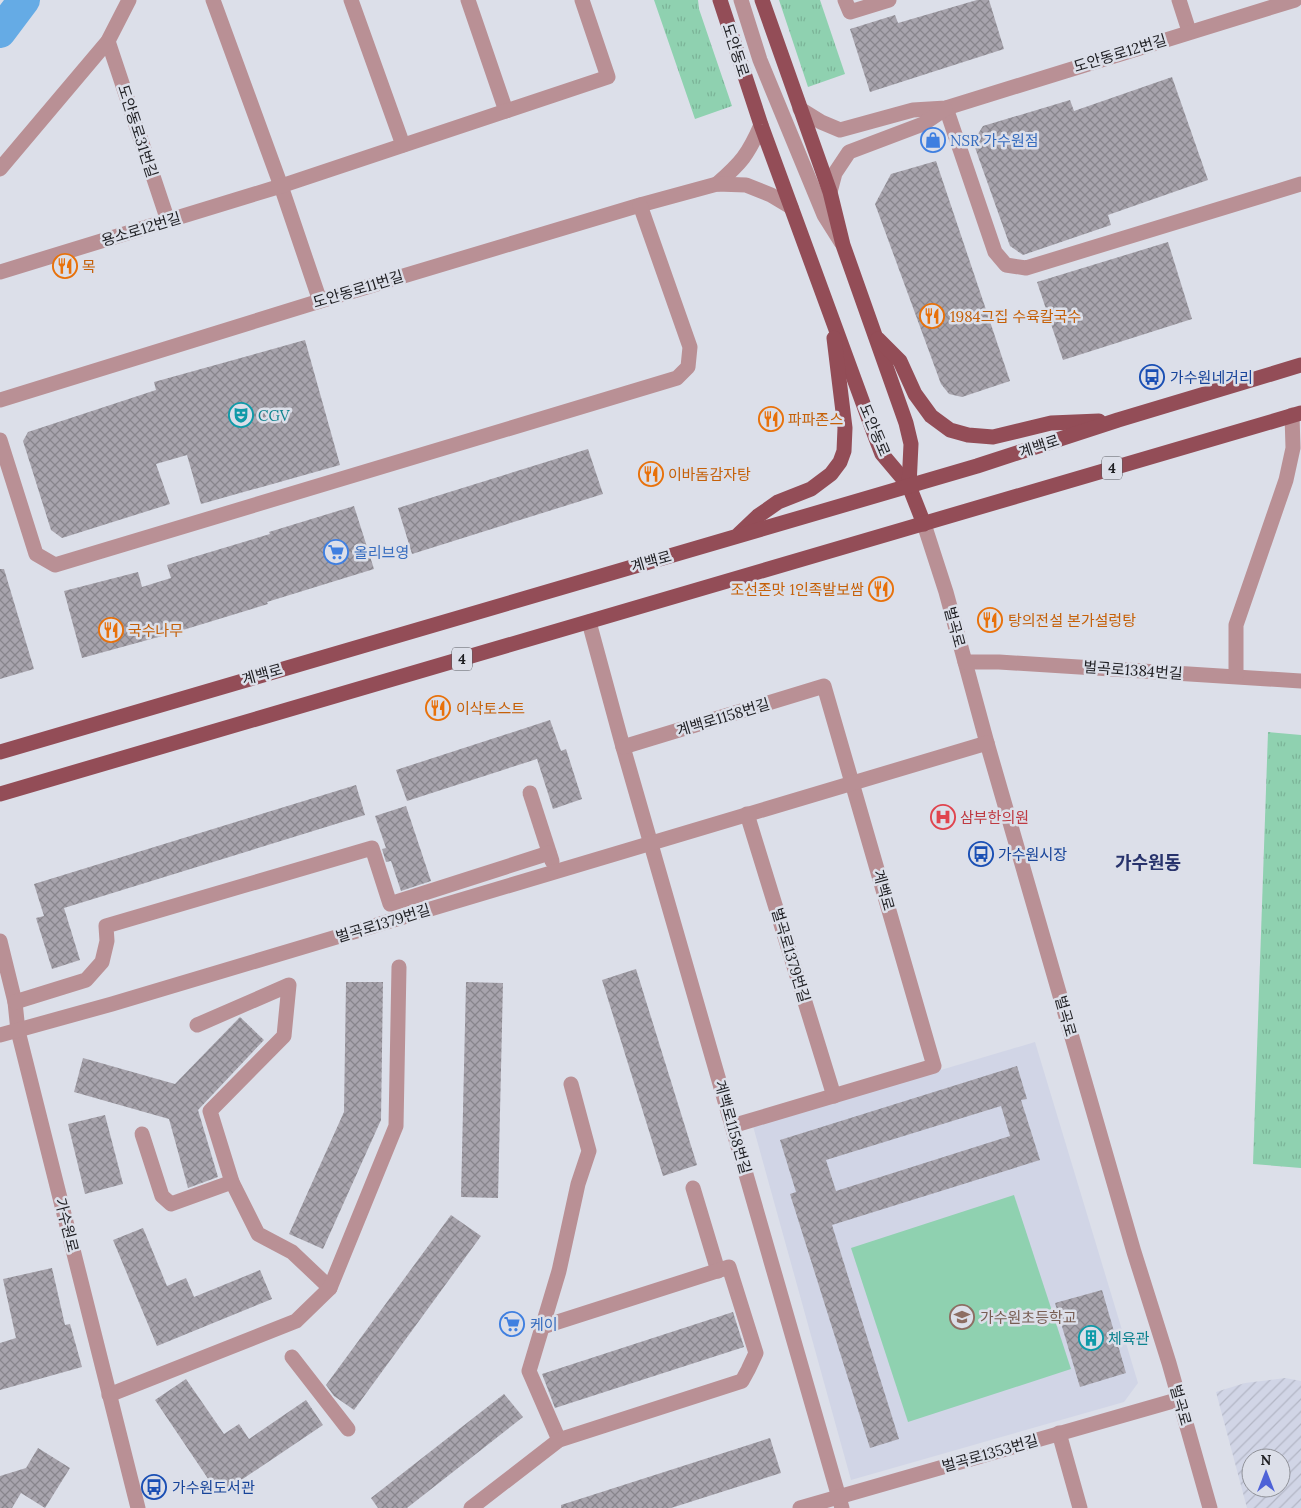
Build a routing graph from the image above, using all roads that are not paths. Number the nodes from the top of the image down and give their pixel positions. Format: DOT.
graph roads {
  1 [pos="129,0"];
  2 [pos="213,0"];
  3 [pos="351,0"];
  4 [pos="468,0"];
  5 [pos="582,0"];
  6 [pos="720,0"];
  7 [pos="741,0"];
  8 [pos="762,0"];
  9 [pos="889,0"];
  10 [pos="1179,0"];
  11 [pos="1295,0"];
  12 [pos="848,6"];
  13 [pos="1189,32"];
  14 [pos="108,41"];
  15 [pos="946,108"];
  16 [pos="800,110"];
  17 [pos="506,111"];
  18 [pos="761,125"];
  19 [pos="403,145"];
  20 [pos="0,169"];
  21 [pos="717,184"];
  22 [pos="1301,184"];
  23 [pos="281,186"];
  24 [pos="830,192"];
  25 [pos="640,205"];
  26 [pos="791,207"];
  27 [pos="168,221"];
  28 [pos="843,245"];
  29 [pos="0,272"];
  30 [pos="320,301"];
  31 [pos="831,314"];
  32 [pos="876,337"];
  33 [pos="1301,365"];
  34 [pos="0,400"];
  35 [pos="1297,414"];
  36 [pos="1118,420"];
  37 [pos="0,440"];
  38 [pos="909,486"];
  39 [pos="924,524"];
  40 [pos="736,536"];
  41 [pos="589,622"];
  42 [pos="965,662"];
  43 [pos="1236,676"];
  44 [pos="1301,681"];
  45 [pos="824,686"];
  46 [pos="986,743"];
  47 [pos="623,747"];
  48 [pos="0,752"];
  49 [pos="853,782"];
  50 [pos="530,793"];
  51 [pos="0,794"];
  52 [pos="748,814"];
  53 [pos="650,843"];
  54 [pos="549,852"];
  55 [pos="555,872"];
  56 [pos="0,941"];
  57 [pos="399,967"];
  58 [pos="15,1002"];
  59 [pos="197,1025"];
  60 [pos="18,1031"];
  61 [pos="0,1035"];
  62 [pos="571,1084"];
  63 [pos="834,1096"];
  64 [pos="732,1126"];
  65 [pos="142,1134"];
  66 [pos="232,1182"];
  67 [pos="693,1188"];
  68 [pos="718,1271"];
  69 [pos="330,1288"];
  70 [pos="542,1328"];
  71 [pos="292,1357"];
  72 [pos="109,1395"];
  73 [pos="1180,1399"];
  74 [pos="348,1429"];
  75 [pos="1059,1433"];
  76 [pos="559,1440"];
  77 [pos="840,1502"];
  78 [pos="138,1508"];
  79 [pos="471,1508"];
  80 [pos="800,1508"];
  81 [pos="1080,1508"];
  82 [pos="1210,1508"];
  1 -- 14 [label="street"];
  2 -- 23 [label="street"];
  3 -- 19 [label="street"];
  4 -- 17 [label="street"];
  5 -- 17 [label="street, 용소로12번길"];
  6 -- 18 [label="main road, 도안동로"];
  7 -- 28 [label="street"];
  8 -- 16 [label="main road, 도안동로"];
  9 -- 12 [label="street"];
  10 -- 13 [label="street"];
  11 -- 13 [label="street, 도안동로12번길"];
  13 -- 15 [label="street, 도안동로12번길"];
  14 -- 20 [label="street"];
  14 -- 27 [label="street, 도안동로31번길"];
  15 -- 16 [label="street"];
  15 -- 22 [label="street"];
  15 -- 24 [label="street"];
  16 -- 24 [label="main road, 도안동로"];
  17 -- 19 [label="street, 용소로12번길"];
  18 -- 21 [label="street"];
  18 -- 26 [label="main road, 도안동로"];
  19 -- 23 [label="street, 용소로12번길"];
  21 -- 25 [label="street, 도안동로11번길"];
  21 -- 26 [label="street"];
  23 -- 27 [label="street, 용소로12번길"];
  23 -- 30 [label="street"];
  24 -- 28 [label="main road, 도안동로"];
  25 -- 30 [label="street, 도안동로11번길"];
  25 -- 37 [label="street"];
  26 -- 31 [label="main road, 도안동로"];
  27 -- 29 [label="street, 용소로12번길"];
  28 -- 32 [label="main road, 도안동로"];
  30 -- 34 [label="street, 도안동로11번길"];
  31 -- 38 [label="main road, 도안동로"];
  31 -- 40 [label="main road"];
  32 -- 36 [label="main road"];
  32 -- 38 [label="main road, 도안동로"];
  33 -- 36 [label="main road, 계백로"];
  35 -- 39 [label="main road, 4"];
  35 -- 43 [label="street"];
  36 -- 38 [label="main road, 계백로"];
  38 -- 39 [label="main road"];
  38 -- 40 [label="main road, 계백로"];
  39 -- 41 [label="main road, 4"];
  39 -- 42 [label="street, 벌곡로"];
  40 -- 48 [label="main road, 계백로"];
  41 -- 47 [label="street, 계백로1158번길"];
  41 -- 51 [label="main road, 4"];
  42 -- 43 [label="street, 벌곡로1384번길"];
  42 -- 46 [label="street, 벌곡로"];
  43 -- 44 [label="street, 벌곡로1384번길"];
  45 -- 47 [label="street, 계백로1158번길"];
  45 -- 49 [label="street, 계백로"];
  46 -- 49 [label="street, 벌곡로1379번길"];
  46 -- 73 [label="street, 벌곡로"];
  47 -- 53 [label="street, 계백로1158번길"];
  49 -- 52 [label="street, 벌곡로1379번길"];
  49 -- 63 [label="street, 계백로"];
  50 -- 54 [label="street"];
  52 -- 53 [label="street, 벌곡로1379번길"];
  52 -- 63 [label="street, 벌곡로1379번길"];
  53 -- 55 [label="street, 벌곡로1379번길"];
  53 -- 64 [label="street, 계백로1158번길"];
  54 -- 55 [label="street"];
  54 -- 58 [label="street"];
  55 -- 60 [label="street, 벌곡로1379번길"];
  56 -- 58 [label="street, 가수원로"];
  57 -- 69 [label="street"];
  58 -- 60 [label="street, 가수원로"];
  59 -- 66 [label="street"];
  60 -- 61 [label="street, 벌곡로1379번길"];
  60 -- 72 [label="street, 가수원로"];
  62 -- 70 [label="street"];
  63 -- 64 [label="street"];
  64 -- 77 [label="street, 계백로1158번길"];
  65 -- 66 [label="street"];
  66 -- 69 [label="street"];
  67 -- 68 [label="street"];
  68 -- 70 [label="street"];
  68 -- 76 [label="street"];
  69 -- 72 [label="street"];
  70 -- 76 [label="street"];
  71 -- 74 [label="street"];
  72 -- 78 [label="street, 가수원로"];
  73 -- 75 [label="street, 벌곡로1353번길"];
  73 -- 82 [label="street, 벌곡로"];
  75 -- 77 [label="street, 벌곡로1353번길"];
  75 -- 81 [label="street"];
  76 -- 79 [label="street"];
  77 -- 80 [label="street, 벌곡로1353번길"];
}
